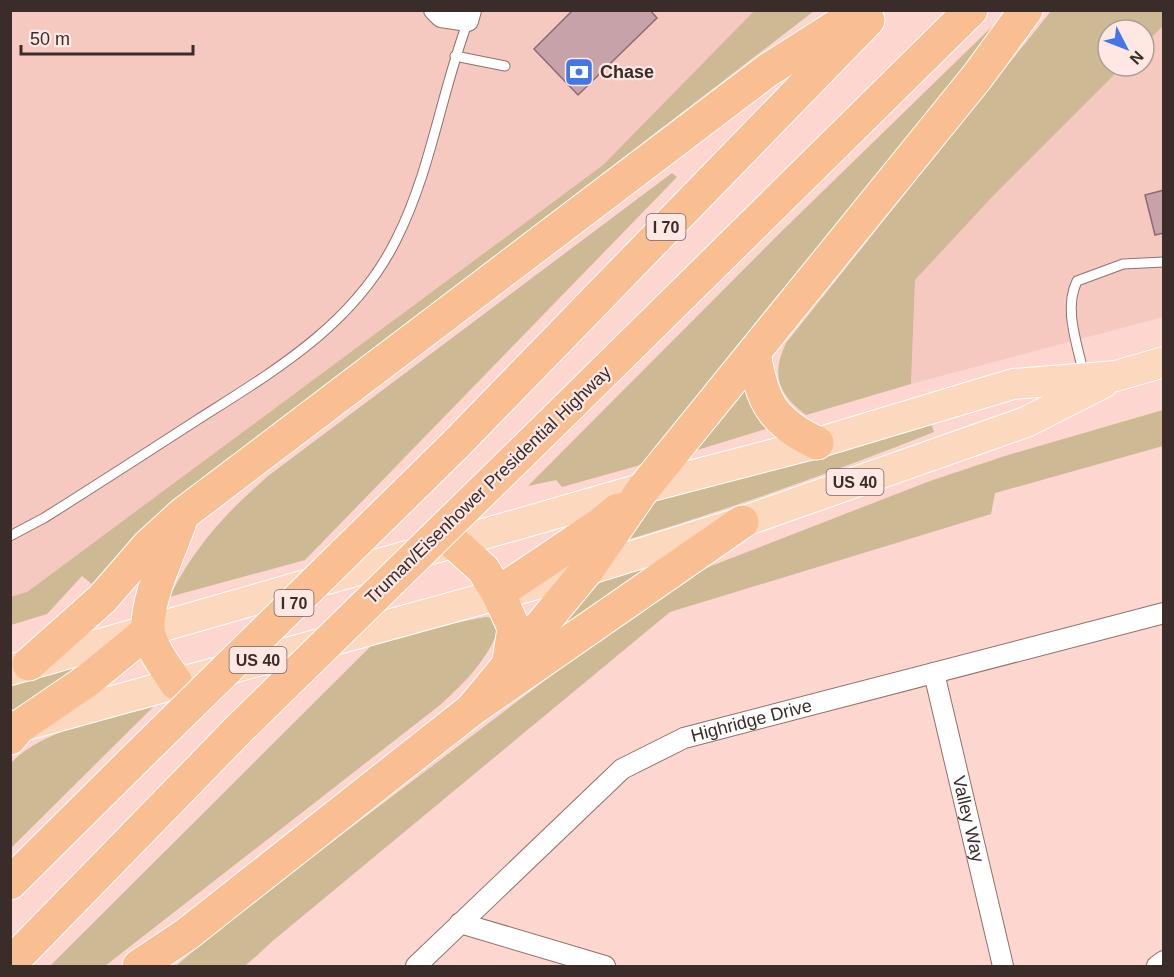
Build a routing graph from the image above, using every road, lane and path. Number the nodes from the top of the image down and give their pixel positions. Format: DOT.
graph roads {
  1 [pos="434,10"];
  2 [pos="862,10"];
  3 [pos="877,10"];
  4 [pos="971,10"];
  5 [pos="1026,10"];
  6 [pos="470,16"];
  7 [pos="454,56"];
  8 [pos="505,66"];
  9 [pos="1164,262"];
  10 [pos="754,352"];
  11 [pos="1164,363"];
  12 [pos="1086,385"];
  13 [pos="817,443"];
  14 [pos="644,488"];
  15 [pos="183,514"];
  16 [pos="742,522"];
  17 [pos="10,536"];
  18 [pos="454,543"];
  19 [pos="587,570"];
  20 [pos="498,593"];
  21 [pos="1164,613"];
  22 [pos="148,631"];
  23 [pos="509,661"];
  24 [pos="20,667"];
  25 [pos="934,673"];
  26 [pos="177,683"];
  27 [pos="471,710"];
  28 [pos="13,732"];
  29 [pos="10,883"];
  30 [pos="460,923"];
  31 [pos="187,934"];
  32 [pos="1164,960"];
  33 [pos="10,964"];
  34 [pos="139,966"];
  35 [pos="156,966"];
  36 [pos="416,966"];
  37 [pos="605,966"];
  38 [pos="1003,966"];
  39 [pos="1157,966"];
  1 -- 6 [label="street"];
  2 -- 15 [label="highway"];
  3 -- 29 [label="highway, I 70, bridge"];
  4 -- 33 [label="highway, Truman/Eisenhower Presidential Highway, bridge"];
  5 -- 10 [label="highway"];
  6 -- 7 [label="lane"];
  7 -- 8 [label="lane"];
  7 -- 17 [label="lane"];
  9 -- 12 [label="lane"];
  10 -- 13 [label="highway"];
  10 -- 14 [label="highway"];
  11 -- 12 [label="main road, US 40"];
  12 -- 13 [label="main road, US 40"];
  12 -- 16 [label="main road, US 40"];
  13 -- 14 [label="main road, US 40"];
  14 -- 18 [label="main road, US 40"];
  14 -- 19 [label="highway"];
  14 -- 20 [label="highway"];
  15 -- 22 [label="highway"];
  15 -- 24 [label="highway"];
  16 -- 19 [label="main road, US 40"];
  16 -- 27 [label="highway"];
  18 -- 20 [label="highway"];
  18 -- 22 [label="main road, US 40"];
  19 -- 20 [label="main road, US 40"];
  19 -- 23 [label="highway"];
  20 -- 23 [label="highway"];
  20 -- 26 [label="main road, US 40"];
  21 -- 25 [label="street, Highridge Drive"];
  22 -- 24 [label="main road, US 40"];
  22 -- 26 [label="highway"];
  22 -- 28 [label="highway"];
  23 -- 27 [label="highway"];
  25 -- 30 [label="street, Highridge Drive"];
  25 -- 38 [label="street, Valley Way"];
  26 -- 28 [label="main road, US 40"];
  27 -- 31 [label="highway"];
  30 -- 36 [label="street, Highridge Drive"];
  30 -- 37 [label="street"];
  31 -- 34 [label="highway"];
  31 -- 35 [label="highway"];
  32 -- 39 [label="street"];
}
